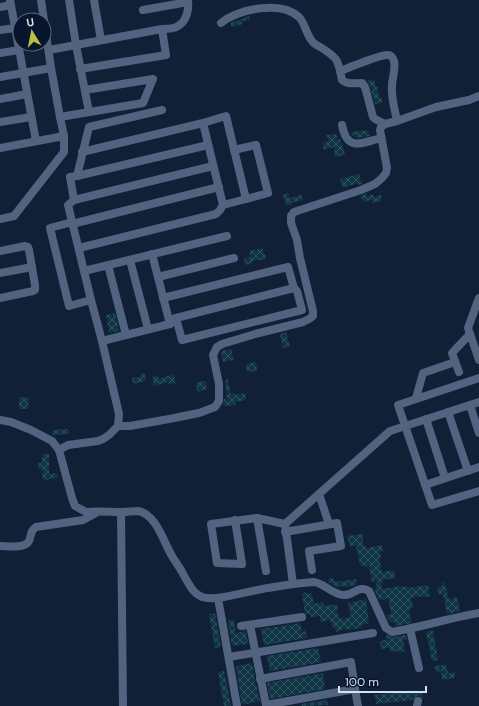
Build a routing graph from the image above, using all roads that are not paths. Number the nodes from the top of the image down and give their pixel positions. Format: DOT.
graph roads {
  1 [pos="41,0"];
  2 [pos="69,0"];
  3 [pos="94,0"];
  4 [pos="188,1"];
  5 [pos="11,3"];
  6 [pos="0,7"];
  7 [pos="143,10"];
  8 [pos="43,12"];
  9 [pos="221,23"];
  10 [pos="12,28"];
  11 [pos="0,30"];
  12 [pos="162,30"];
  13 [pos="101,40"];
  14 [pos="76,45"];
  15 [pos="52,49"];
  16 [pos="12,51"];
  17 [pos="19,52"];
  18 [pos="49,52"];
  19 [pos="0,53"];
  20 [pos="51,68"];
  21 [pos="80,69"];
  22 [pos="340,71"];
  23 [pos="23,73"];
  24 [pos="0,76"];
  25 [pos="85,90"];
  26 [pos="27,94"];
  27 [pos="479,96"];
  28 [pos="0,99"];
  29 [pos="162,110"];
  30 [pos="88,112"];
  31 [pos="31,116"];
  32 [pos="60,116"];
  33 [pos="397,121"];
  34 [pos="0,122"];
  35 [pos="203,123"];
  36 [pos="385,124"];
  37 [pos="342,125"];
  38 [pos="64,136"];
  39 [pos="381,138"];
  40 [pos="36,141"];
  41 [pos="208,145"];
  42 [pos="0,148"];
  43 [pos="234,150"];
  44 [pos="82,152"];
  45 [pos="213,166"];
  46 [pos="77,176"];
  47 [pos="219,187"];
  48 [pos="246,199"];
  49 [pos="74,200"];
  50 [pos="223,205"];
  51 [pos="0,219"];
  52 [pos="72,223"];
  53 [pos="227,236"];
  54 [pos="79,248"];
  55 [pos="0,250"];
  56 [pos="152,254"];
  57 [pos="234,258"];
  58 [pos="130,260"];
  59 [pos="108,265"];
  60 [pos="32,267"];
  61 [pos="84,271"];
  62 [pos="0,273"];
  63 [pos="158,277"];
  64 [pos="294,288"];
  65 [pos="0,298"];
  66 [pos="163,298"];
  67 [pos="479,298"];
  68 [pos="91,300"];
  69 [pos="172,319"];
  70 [pos="148,329"];
  71 [pos="470,334"];
  72 [pos="126,335"];
  73 [pos="102,341"];
  74 [pos="479,360"];
  75 [pos="455,362"];
  76 [pos="459,372"];
  77 [pos="479,378"];
  78 [pos="416,398"];
  79 [pos="479,402"];
  80 [pos="470,405"];
  81 [pos="448,412"];
  82 [pos="426,419"];
  83 [pos="0,420"];
  84 [pos="118,426"];
  85 [pos="405,426"];
  86 [pos="479,434"];
  87 [pos="59,450"];
  88 [pos="479,467"];
  89 [pos="468,470"];
  90 [pos="446,478"];
  91 [pos="425,485"];
  92 [pos="479,491"];
  93 [pos="319,494"];
  94 [pos="98,511"];
  95 [pos="121,512"];
  96 [pos="257,518"];
  97 [pos="235,520"];
  98 [pos="329,524"];
  99 [pos="285,528"];
  100 [pos="0,546"];
  101 [pos="312,570"];
  102 [pos="266,571"];
  103 [pos="293,584"];
  104 [pos="218,598"];
  105 [pos="479,613"];
  106 [pos="302,617"];
  107 [pos="250,624"];
  108 [pos="241,626"];
  109 [pos="410,629"];
  110 [pos="373,633"];
  111 [pos="256,652"];
  112 [pos="229,657"];
  113 [pos="419,668"];
  114 [pos="260,679"];
  115 [pos="355,689"];
  116 [pos="123,706"];
  117 [pos="237,706"];
  118 [pos="266,706"];
  119 [pos="358,706"];
  1 -- 8 [label="street"];
  2 -- 14 [label="street"];
  3 -- 13 [label="street"];
  4 -- 7 [label="street"];
  4 -- 12 [label="street"];
  5 -- 6 [label="street"];
  9 -- 22 [label="street"];
  10 -- 11 [label="street"];
  12 -- 13 [label="street"];
  12 -- 21 [label="street"];
  13 -- 14 [label="street"];
  14 -- 15 [label="street"];
  14 -- 21 [label="street"];
  16 -- 19 [label="street"];
  17 -- 23 [label="street"];
  18 -- 20 [label="street"];
  20 -- 23 [label="street"];
  20 -- 32 [label="street"];
  21 -- 25 [label="street"];
  22 -- 33 [label="street"];
  22 -- 36 [label="street"];
  23 -- 24 [label="street"];
  23 -- 26 [label="street"];
  25 -- 30 [label="street"];
  25 -- 30 [label="street"];
  26 -- 28 [label="street"];
  26 -- 31 [label="street"];
  27 -- 33 [label="street"];
  29 -- 44 [label="street"];
  30 -- 32 [label="street"];
  31 -- 34 [label="street"];
  31 -- 40 [label="street"];
  32 -- 38 [label="street"];
  33 -- 36 [label="street"];
  35 -- 41 [label="street"];
  35 -- 43 [label="street"];
  35 -- 44 [label="street"];
  36 -- 39 [label="street"];
  37 -- 39 [label="street"];
  38 -- 40 [label="street"];
  38 -- 51 [label="street"];
  39 -- 84 [label="street"];
  40 -- 42 [label="street"];
  41 -- 45 [label="street"];
  41 -- 46 [label="street"];
  43 -- 48 [label="street"];
  43 -- 48 [label="street"];
  44 -- 46 [label="street"];
  45 -- 47 [label="street"];
  45 -- 49 [label="street"];
  46 -- 49 [label="street"];
  47 -- 50 [label="street"];
  47 -- 52 [label="street"];
  48 -- 50 [label="street"];
  49 -- 52 [label="street"];
  50 -- 54 [label="street"];
  52 -- 54 [label="street"];
  52 -- 68 [label="street"];
  53 -- 56 [label="street"];
  54 -- 61 [label="street"];
  55 -- 60 [label="street"];
  56 -- 58 [label="street"];
  56 -- 63 [label="street"];
  57 -- 63 [label="street"];
  58 -- 59 [label="street"];
  58 -- 70 [label="street"];
  59 -- 61 [label="street"];
  59 -- 72 [label="street"];
  60 -- 62 [label="street"];
  60 -- 65 [label="street"];
  61 -- 68 [label="street"];
  63 -- 66 [label="street"];
  64 -- 66 [label="street"];
  64 -- 69 [label="street"];
  64 -- 69 [label="street"];
  66 -- 69 [label="street"];
  67 -- 71 [label="street"];
  68 -- 73 [label="street"];
  69 -- 70 [label="street"];
  70 -- 72 [label="street"];
  71 -- 74 [label="street"];
  71 -- 75 [label="street"];
  72 -- 73 [label="street"];
  73 -- 84 [label="street"];
  75 -- 76 [label="street"];
  75 -- 78 [label="street"];
  77 -- 78 [label="street"];
  78 -- 85 [label="street"];
  79 -- 80 [label="street"];
  80 -- 81 [label="street"];
  80 -- 86 [label="street"];
  81 -- 82 [label="street"];
  81 -- 89 [label="street"];
  82 -- 85 [label="street"];
  82 -- 90 [label="street"];
  83 -- 87 [label="street"];
  84 -- 87 [label="street"];
  85 -- 91 [label="street"];
  85 -- 93 [label="street"];
  87 -- 94 [label="street"];
  88 -- 89 [label="street"];
  89 -- 90 [label="street"];
  90 -- 91 [label="street"];
  91 -- 92 [label="street"];
  93 -- 98 [label="street"];
  93 -- 99 [label="street"];
  94 -- 95 [label="street"];
  94 -- 100 [label="street"];
  95 -- 104 [label="street"];
  95 -- 116 [label="street"];
  96 -- 97 [label="street"];
  96 -- 99 [label="street"];
  96 -- 102 [label="street"];
  97 -- 97 [label="street"];
  98 -- 99 [label="street"];
  98 -- 101 [label="street"];
  99 -- 103 [label="street"];
  103 -- 104 [label="street"];
  103 -- 109 [label="street"];
  104 -- 112 [label="street"];
  105 -- 109 [label="street"];
  106 -- 107 [label="street"];
  107 -- 108 [label="street"];
  107 -- 111 [label="street"];
  109 -- 113 [label="street"];
  110 -- 111 [label="street"];
  111 -- 112 [label="street"];
  111 -- 114 [label="street"];
  112 -- 117 [label="street"];
  114 -- 115 [label="street"];
  114 -- 118 [label="street"];
  115 -- 118 [label="street"];
  115 -- 119 [label="street"];
}
